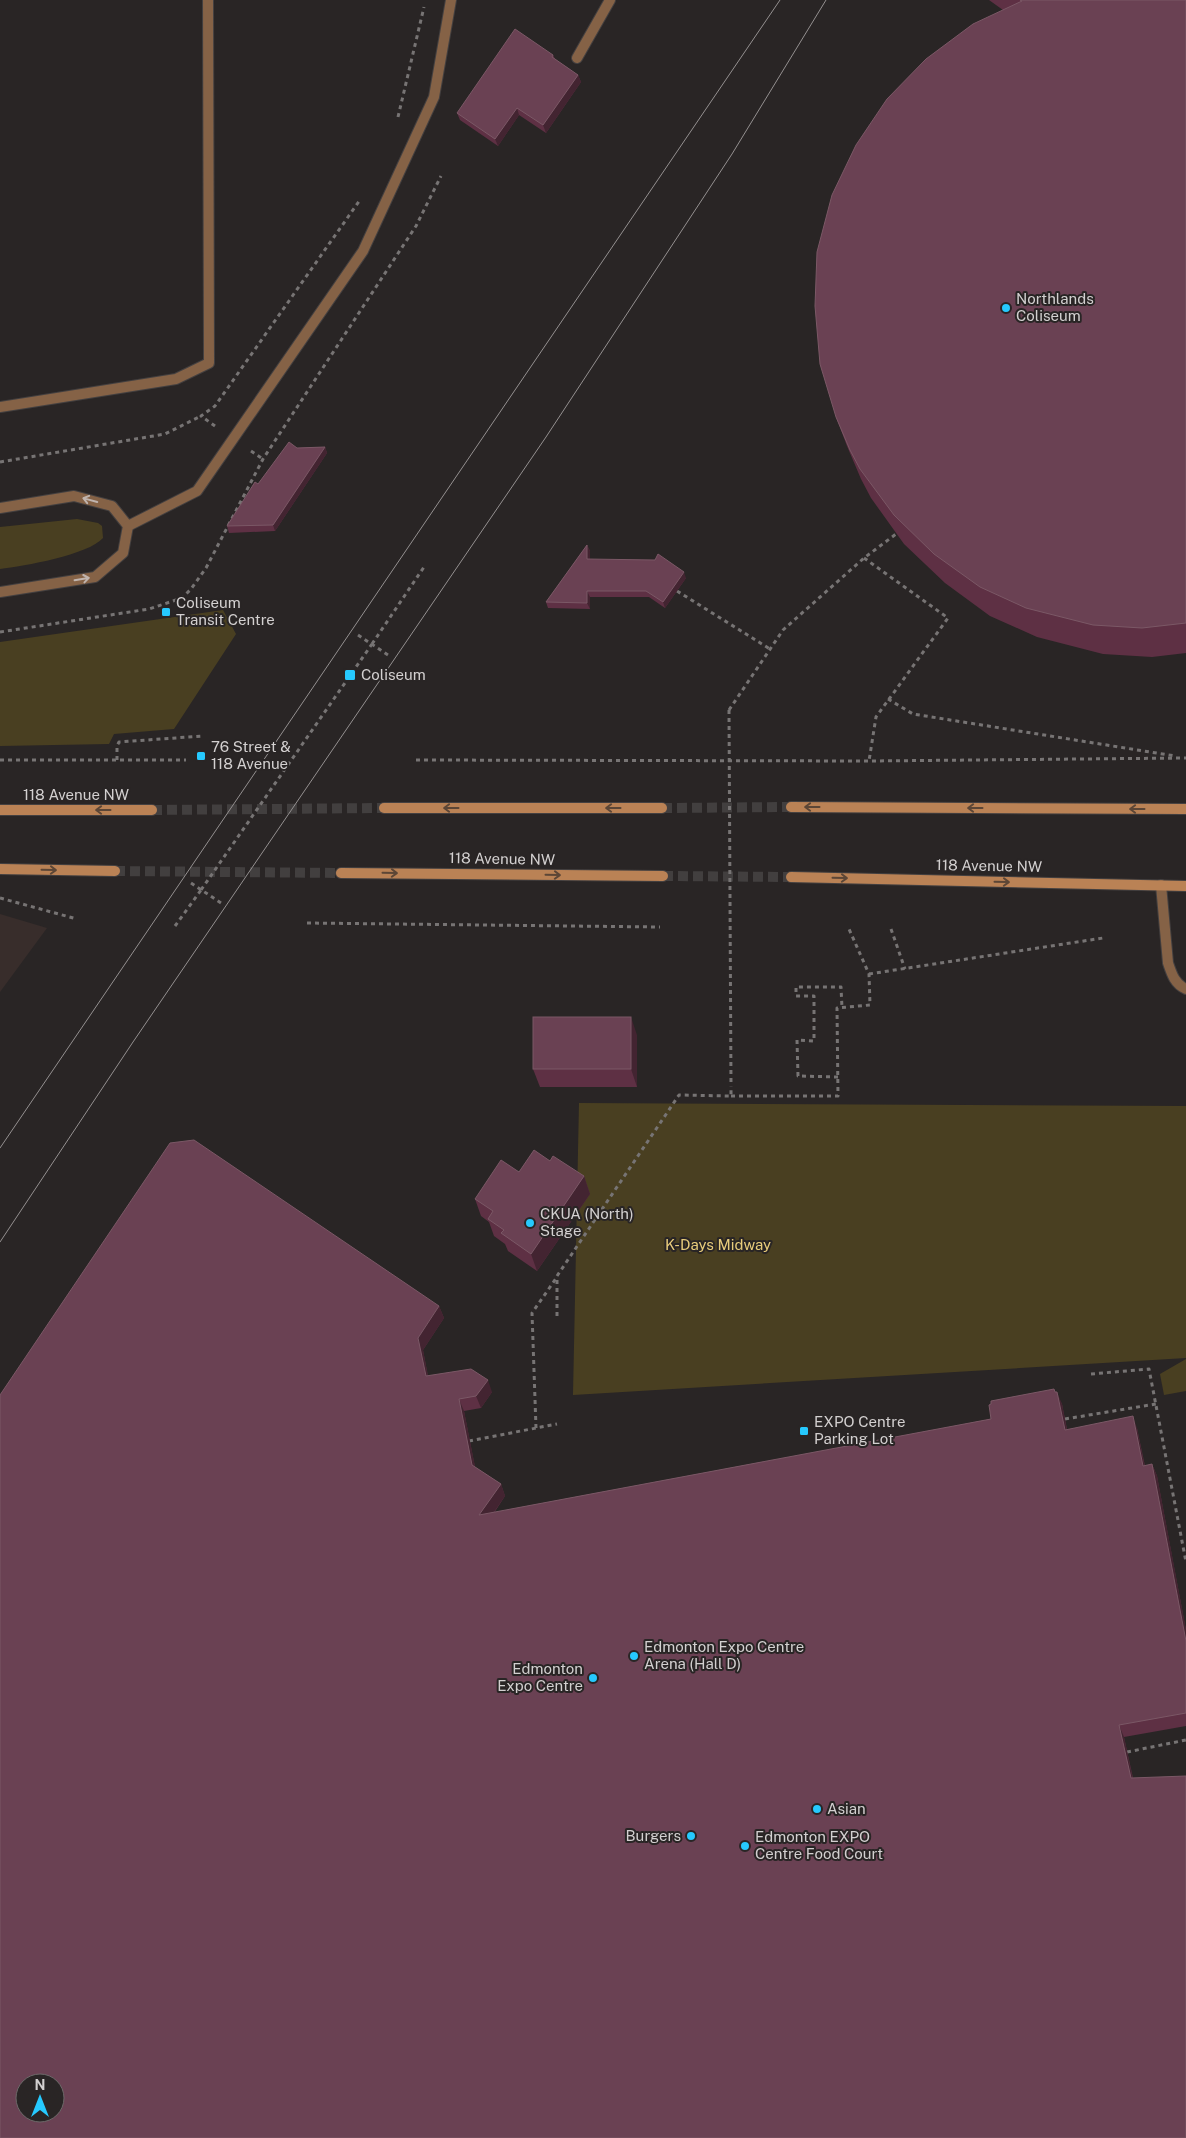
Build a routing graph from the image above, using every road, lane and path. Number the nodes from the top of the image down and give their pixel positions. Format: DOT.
graph roads {
  1 [pos="208,0"];
  2 [pos="451,0"];
  3 [pos="610,0"];
  4 [pos="426,2"];
  5 [pos="577,58"];
  6 [pos="396,124"];
  7 [pos="362,197"];
  8 [pos="216,406"];
  9 [pos="0,407"];
  10 [pos="201,416"];
  11 [pos="0,462"];
  12 [pos="0,508"];
  13 [pos="236,510"];
  14 [pos="242,513"];
  15 [pos="128,526"];
  16 [pos="896,534"];
  17 [pos="864,558"];
  18 [pos="424,567"];
  19 [pos="677,591"];
  20 [pos="0,592"];
  21 [pos="358,635"];
  22 [pos="372,644"];
  23 [pos="770,649"];
  24 [pos="388,655"];
  25 [pos="888,699"];
  26 [pos="203,736"];
  27 [pos="1186,758"];
  28 [pos="0,760"];
  29 [pos="117,760"];
  30 [pos="186,760"];
  31 [pos="416,760"];
  32 [pos="868,761"];
  33 [pos="791,807"];
  34 [pos="384,808"];
  35 [pos="662,808"];
  36 [pos="1186,809"];
  37 [pos="0,810"];
  38 [pos="152,810"];
  39 [pos="0,869"];
  40 [pos="115,870"];
  41 [pos="341,873"];
  42 [pos="663,876"];
  43 [pos="791,877"];
  44 [pos="191,883"];
  45 [pos="1161,885"];
  46 [pos="1186,886"];
  47 [pos="201,890"];
  48 [pos="0,898"];
  49 [pos="221,903"];
  50 [pos="77,919"];
  51 [pos="307,923"];
  52 [pos="175,926"];
  53 [pos="660,927"];
  54 [pos="849,929"];
  55 [pos="892,929"];
  56 [pos="1103,938"];
  57 [pos="905,969"];
  58 [pos="869,974"];
  59 [pos="1186,989"];
  60 [pos="842,1008"];
  61 [pos="838,1077"];
  62 [pos="731,1096"];
  63 [pos="557,1276"];
  64 [pos="557,1316"];
  65 [pos="1091,1374"];
  66 [pos="1156,1404"];
  67 [pos="1065,1419"];
  68 [pos="557,1424"];
  69 [pos="536,1428"];
  70 [pos="470,1441"];
  71 [pos="1186,1562"];
  72 [pos="1186,1740"];
  73 [pos="1127,1752"];
  1 -- 9 [label="lane"];
  2 -- 15 [label="lane"];
  3 -- 5 [label="lane"];
  4 -- 6 [label="path"];
  7 -- 8 [label="path"];
  10 -- 11 [label="path"];
  15 -- 12 [label="lane, one-way"];
  13 -- 14 [label="path"];
  20 -- 15 [label="lane, one-way"];
  16 -- 17 [label="path"];
  17 -- 23 [label="path"];
  17 -- 25 [label="path"];
  18 -- 22 [label="path"];
  19 -- 23 [label="path"];
  21 -- 22 [label="path"];
  22 -- 24 [label="path"];
  22 -- 47 [label="path, bridge"];
  23 -- 62 [label="path, bridge"];
  25 -- 27 [label="path"];
  25 -- 32 [label="path"];
  26 -- 29 [label="path"];
  27 -- 32 [label="path"];
  28 -- 29 [label="path"];
  29 -- 30 [label="path"];
  31 -- 32 [label="path"];
  36 -- 33 [label="main road, one-way"];
  35 -- 34 [label="main road, one-way"];
  38 -- 37 [label="main road, 118 Avenue NW, one-way"];
  39 -- 40 [label="main road, one-way"];
  41 -- 42 [label="main road, 118 Avenue NW, one-way"];
  43 -- 45 [label="main road, 118 Avenue NW, one-way"];
  44 -- 47 [label="path"];
  45 -- 46 [label="main road, 118 Avenue NW"];
  45 -- 59 [label="lane"];
  47 -- 49 [label="path"];
  47 -- 52 [label="path"];
  48 -- 50 [label="path"];
  51 -- 53 [label="path"];
  54 -- 58 [label="path"];
  55 -- 57 [label="path"];
  56 -- 57 [label="path"];
  57 -- 58 [label="path"];
  58 -- 60 [label="path"];
  60 -- 61 [label="path"];
  60 -- 61 [label="path"];
  61 -- 62 [label="path"];
  62 -- 63 [label="path"];
  63 -- 64 [label="path"];
  63 -- 69 [label="path"];
  65 -- 66 [label="path"];
  66 -- 67 [label="path"];
  66 -- 71 [label="path"];
  68 -- 69 [label="path"];
  69 -- 70 [label="path"];
  72 -- 73 [label="path"];
}
